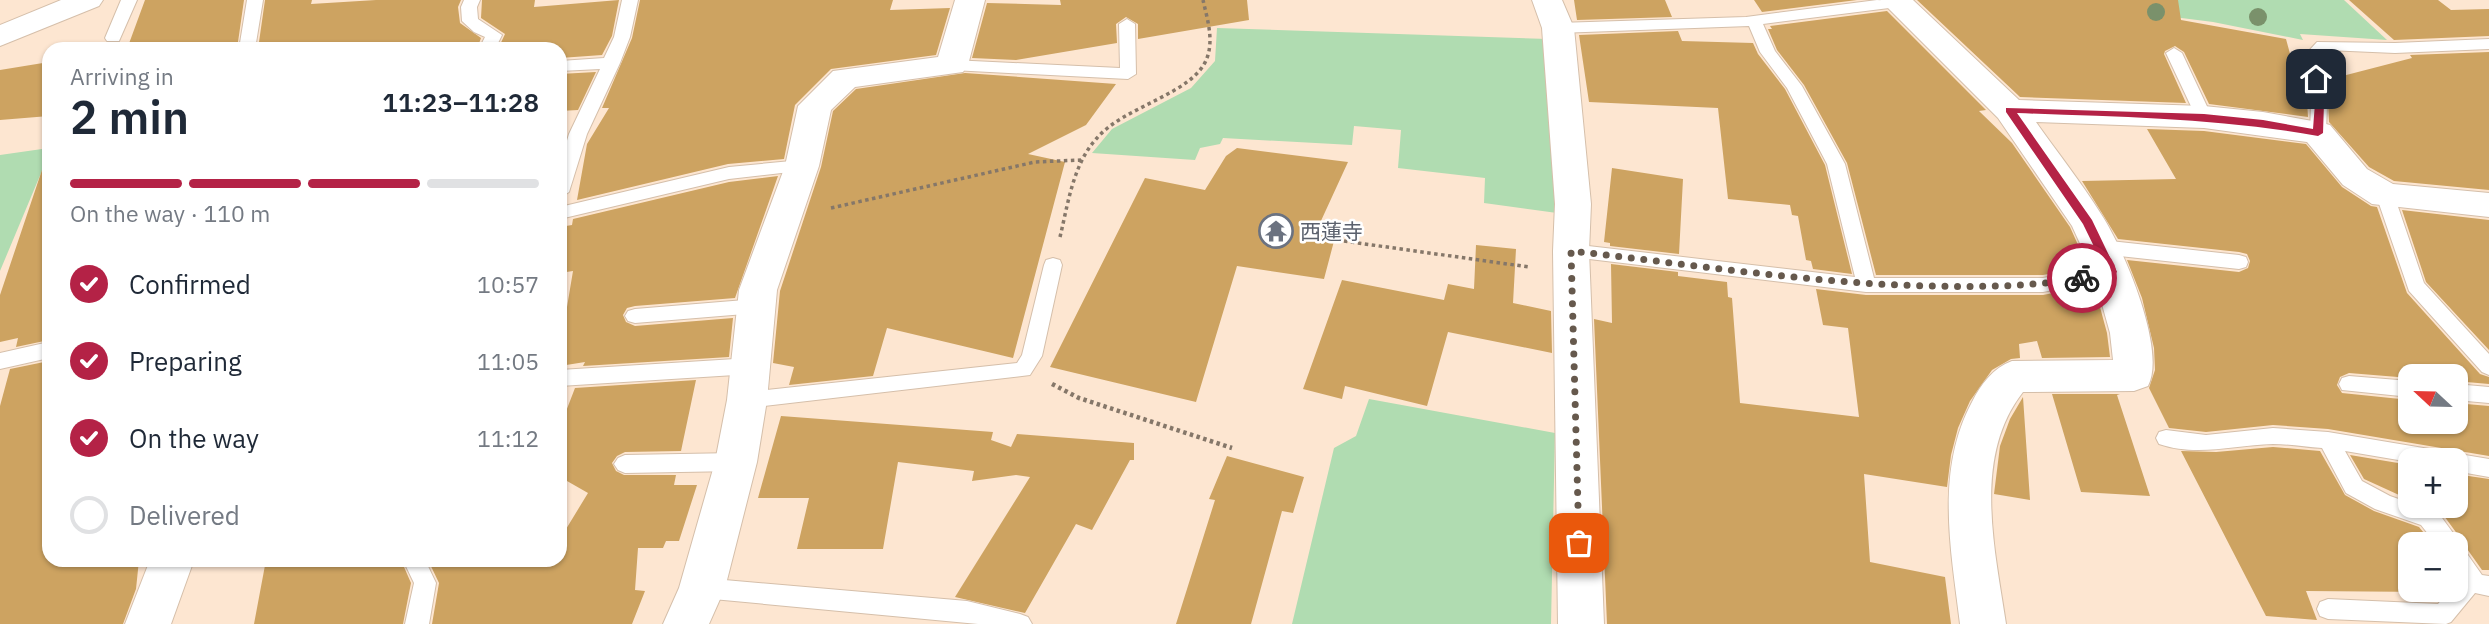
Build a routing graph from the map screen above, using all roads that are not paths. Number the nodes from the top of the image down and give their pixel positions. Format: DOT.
graph roads {
  1 [pos="88,0"];
  2 [pos="129,0"];
  3 [pos="255,0"];
  4 [pos="472,0"];
  5 [pos="630,0"];
  6 [pos="970,0"];
  7 [pos="1896,1"];
  8 [pos="1552,14"];
  9 [pos="1754,21"];
  10 [pos="1127,24"];
  11 [pos="0,36"];
  12 [pos="113,38"];
  13 [pos="248,42"];
  14 [pos="490,42"];
  15 [pos="2489,44"];
  16 [pos="2174,53"];
  17 [pos="612,63"];
  18 [pos="952,65"];
  19 [pos="567,66"];
  20 [pos="2010,110"];
  21 [pos="2204,117"];
  22 [pos="2318,133"];
  23 [pos="802,166"];
  24 [pos="567,169"];
  25 [pos="2385,195"];
  26 [pos="2489,205"];
  27 [pos="567,212"];
  28 [pos="2106,259"];
  29 [pos="1571,262"];
  30 [pos="2239,262"];
  31 [pos="1054,265"];
  32 [pos="1866,285"];
  33 [pos="757,306"];
  34 [pos="635,316"];
  35 [pos="42,351"];
  36 [pos="0,361"];
  37 [pos="2489,368"];
  38 [pos="567,378"];
  39 [pos="749,383"];
  40 [pos="2349,384"];
  41 [pos="2398,388"];
  42 [pos="2468,393"];
  43 [pos="2489,395"];
  44 [pos="2166,438"];
  45 [pos="2328,440"];
  46 [pos="2398,452"];
  47 [pos="736,462"];
  48 [pos="625,464"];
  49 [pos="2468,464"];
  50 [pos="2489,468"];
  51 [pos="2439,532"];
  52 [pos="169,567"];
  53 [pos="417,567"];
  54 [pos="2468,569"];
  55 [pos="2482,585"];
  56 [pos="702,587"];
  57 [pos="2328,609"];
  58 [pos="148,624"];
  59 [pos="418,624"];
  60 [pos="686,624"];
  61 [pos="1020,624"];
  62 [pos="1581,624"];
  63 [pos="1983,624"];
  1 -- 11 [label="street"];
  2 -- 12 [label="lane"];
  3 -- 13 [label="lane"];
  4 -- 14 [label="lane"];
  5 -- 17 [label="lane"];
  6 -- 18 [label="street"];
  7 -- 9 [label="lane"];
  7 -- 20 [label="street"];
  8 -- 9 [label="lane"];
  8 -- 29 [label="street"];
  9 -- 32 [label="lane"];
  10 -- 18 [label="lane"];
  15 -- 22 [label="lane"];
  16 -- 21 [label="lane"];
  17 -- 19 [label="lane"];
  17 -- 24 [label="lane"];
  18 -- 23 [label="street"];
  20 -- 21 [label="street"];
  20 -- 28 [label="street"];
  21 -- 22 [label="street"];
  22 -- 25 [label="street"];
  23 -- 27 [label="lane"];
  23 -- 33 [label="street"];
  25 -- 26 [label="street"];
  25 -- 37 [label="lane"];
  28 -- 30 [label="lane"];
  28 -- 32 [label="lane"];
  28 -- 63 [label="street"];
  29 -- 32 [label="lane"];
  29 -- 62 [label="street"];
  31 -- 39 [label="lane"];
  33 -- 34 [label="lane"];
  33 -- 39 [label="street"];
  35 -- 36 [label="lane"];
  38 -- 39 [label="lane"];
  39 -- 47 [label="street"];
  40 -- 41 [label="lane"];
  42 -- 43 [label="lane"];
  44 -- 45 [label="lane"];
  45 -- 46 [label="lane"];
  45 -- 51 [label="lane"];
  47 -- 48 [label="lane"];
  47 -- 56 [label="street"];
  49 -- 50 [label="lane"];
  52 -- 58 [label="street"];
  53 -- 59 [label="lane"];
  54 -- 55 [label="lane"];
  55 -- 57 [label="lane"];
  56 -- 60 [label="street"];
  56 -- 61 [label="lane"];
}
